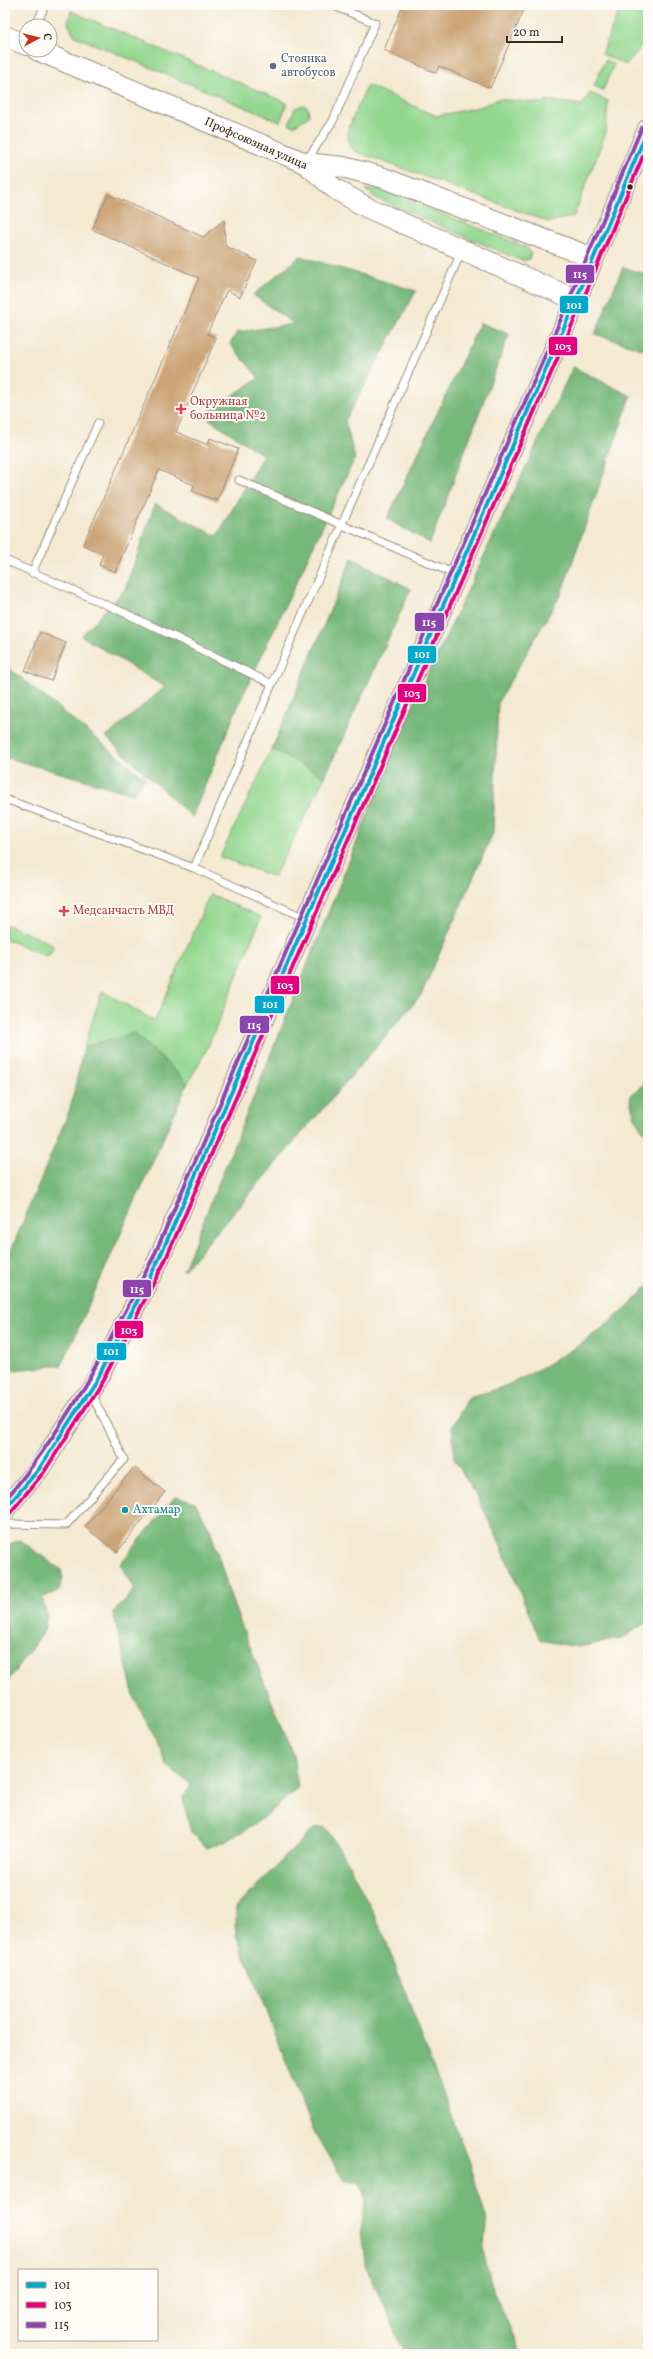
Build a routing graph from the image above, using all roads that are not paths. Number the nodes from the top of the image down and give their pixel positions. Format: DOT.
graph roads {
  1 [pos="45,5"];
  2 [pos="332,5"];
  3 [pos="39,18"];
  4 [pos="5,36"];
  5 [pos="18,42"];
  6 [pos="57,58"];
  7 [pos="648,129"];
  8 [pos="305,163"];
  9 [pos="462,250"];
  10 [pos="593,258"];
  11 [pos="576,300"];
  12 [pos="98,423"];
  13 [pos="239,480"];
  14 [pos="342,524"];
  15 [pos="5,560"];
  16 [pos="32,573"];
  17 [pos="457,575"];
  18 [pos="272,684"];
  19 [pos="5,799"];
  20 [pos="194,868"];
  21 [pos="307,919"];
  22 [pos="90,1390"];
  23 [pos="5,1509"];
  24 [pos="5,1524"];
  1 -- 3 [label="lane"];
  2 -- 8 [label="lane"];
  4 -- 5 [label="main road"];
  6 -- 8 [label="main road, Профсоюзная улица"];
  7 -- 10 [label="main road"];
  8 -- 9 [label="main road, Профсоюзная улица"];
  8 -- 10 [label="main road"];
  9 -- 11 [label="main road, Профсоюзная улица"];
  9 -- 14 [label="lane"];
  10 -- 11 [label="main road"];
  11 -- 17 [label="main road"];
  12 -- 16 [label="lane"];
  13 -- 14 [label="lane"];
  14 -- 17 [label="lane"];
  14 -- 18 [label="lane"];
  15 -- 16 [label="lane"];
  16 -- 18 [label="lane"];
  17 -- 21 [label="main road"];
  18 -- 20 [label="lane"];
  19 -- 20 [label="lane"];
  20 -- 21 [label="lane"];
  21 -- 22 [label="main road"];
  22 -- 23 [label="main road"];
  22 -- 24 [label="lane"];
}
